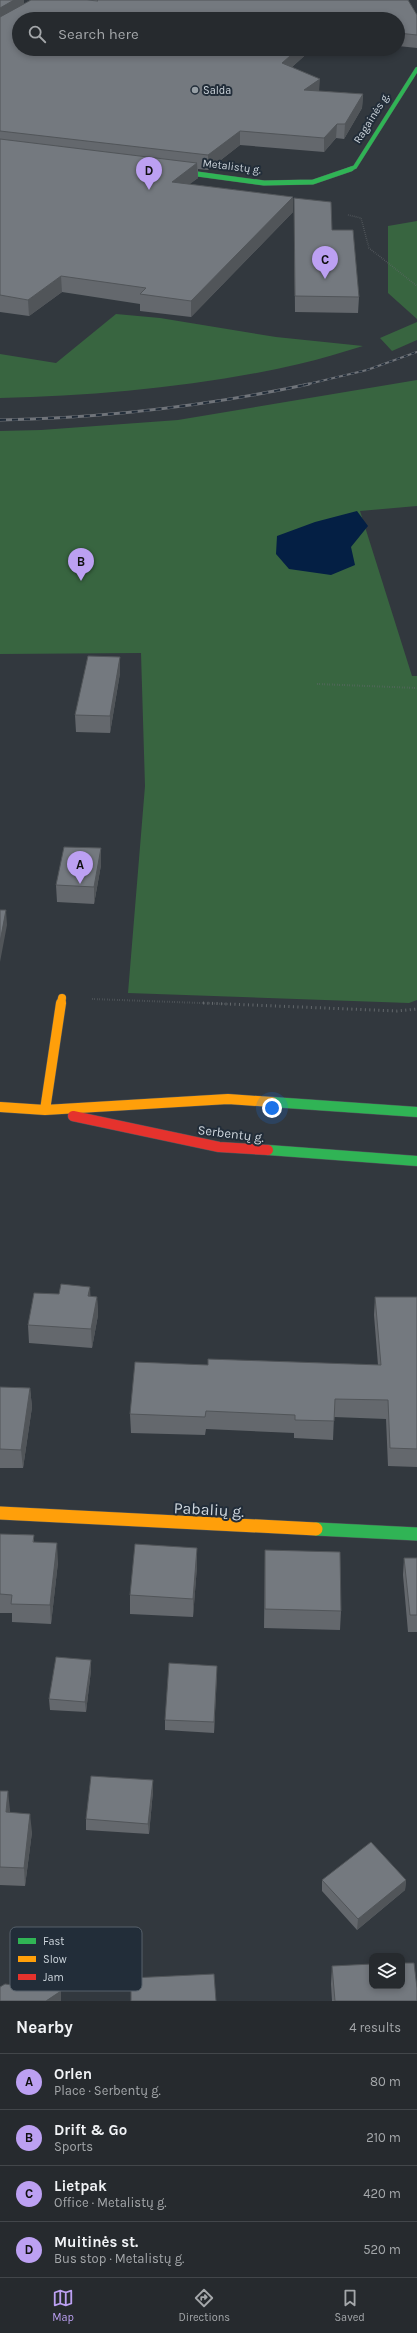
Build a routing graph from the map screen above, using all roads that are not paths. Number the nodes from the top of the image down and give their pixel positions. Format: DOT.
graph roads {
  1 [pos="417,69"];
  2 [pos="159,169"];
  3 [pos="341,176"];
  4 [pos="62,998"];
  5 [pos="0,1107"];
  6 [pos="45,1110"];
  7 [pos="417,1112"];
  8 [pos="417,1160"];
  9 [pos="0,1513"];
  10 [pos="417,1534"];
  1 -- 3 [label="street, Ragainės g."];
  2 -- 3 [label="street, Metalistų g."];
  4 -- 6 [label="street"];
  5 -- 6 [label="street, Serbentų g."];
  6 -- 7 [label="street, Serbentų g."];
  6 -- 8 [label="street, Serbentų g."];
  9 -- 10 [label="street, Pabalių g."];
}
